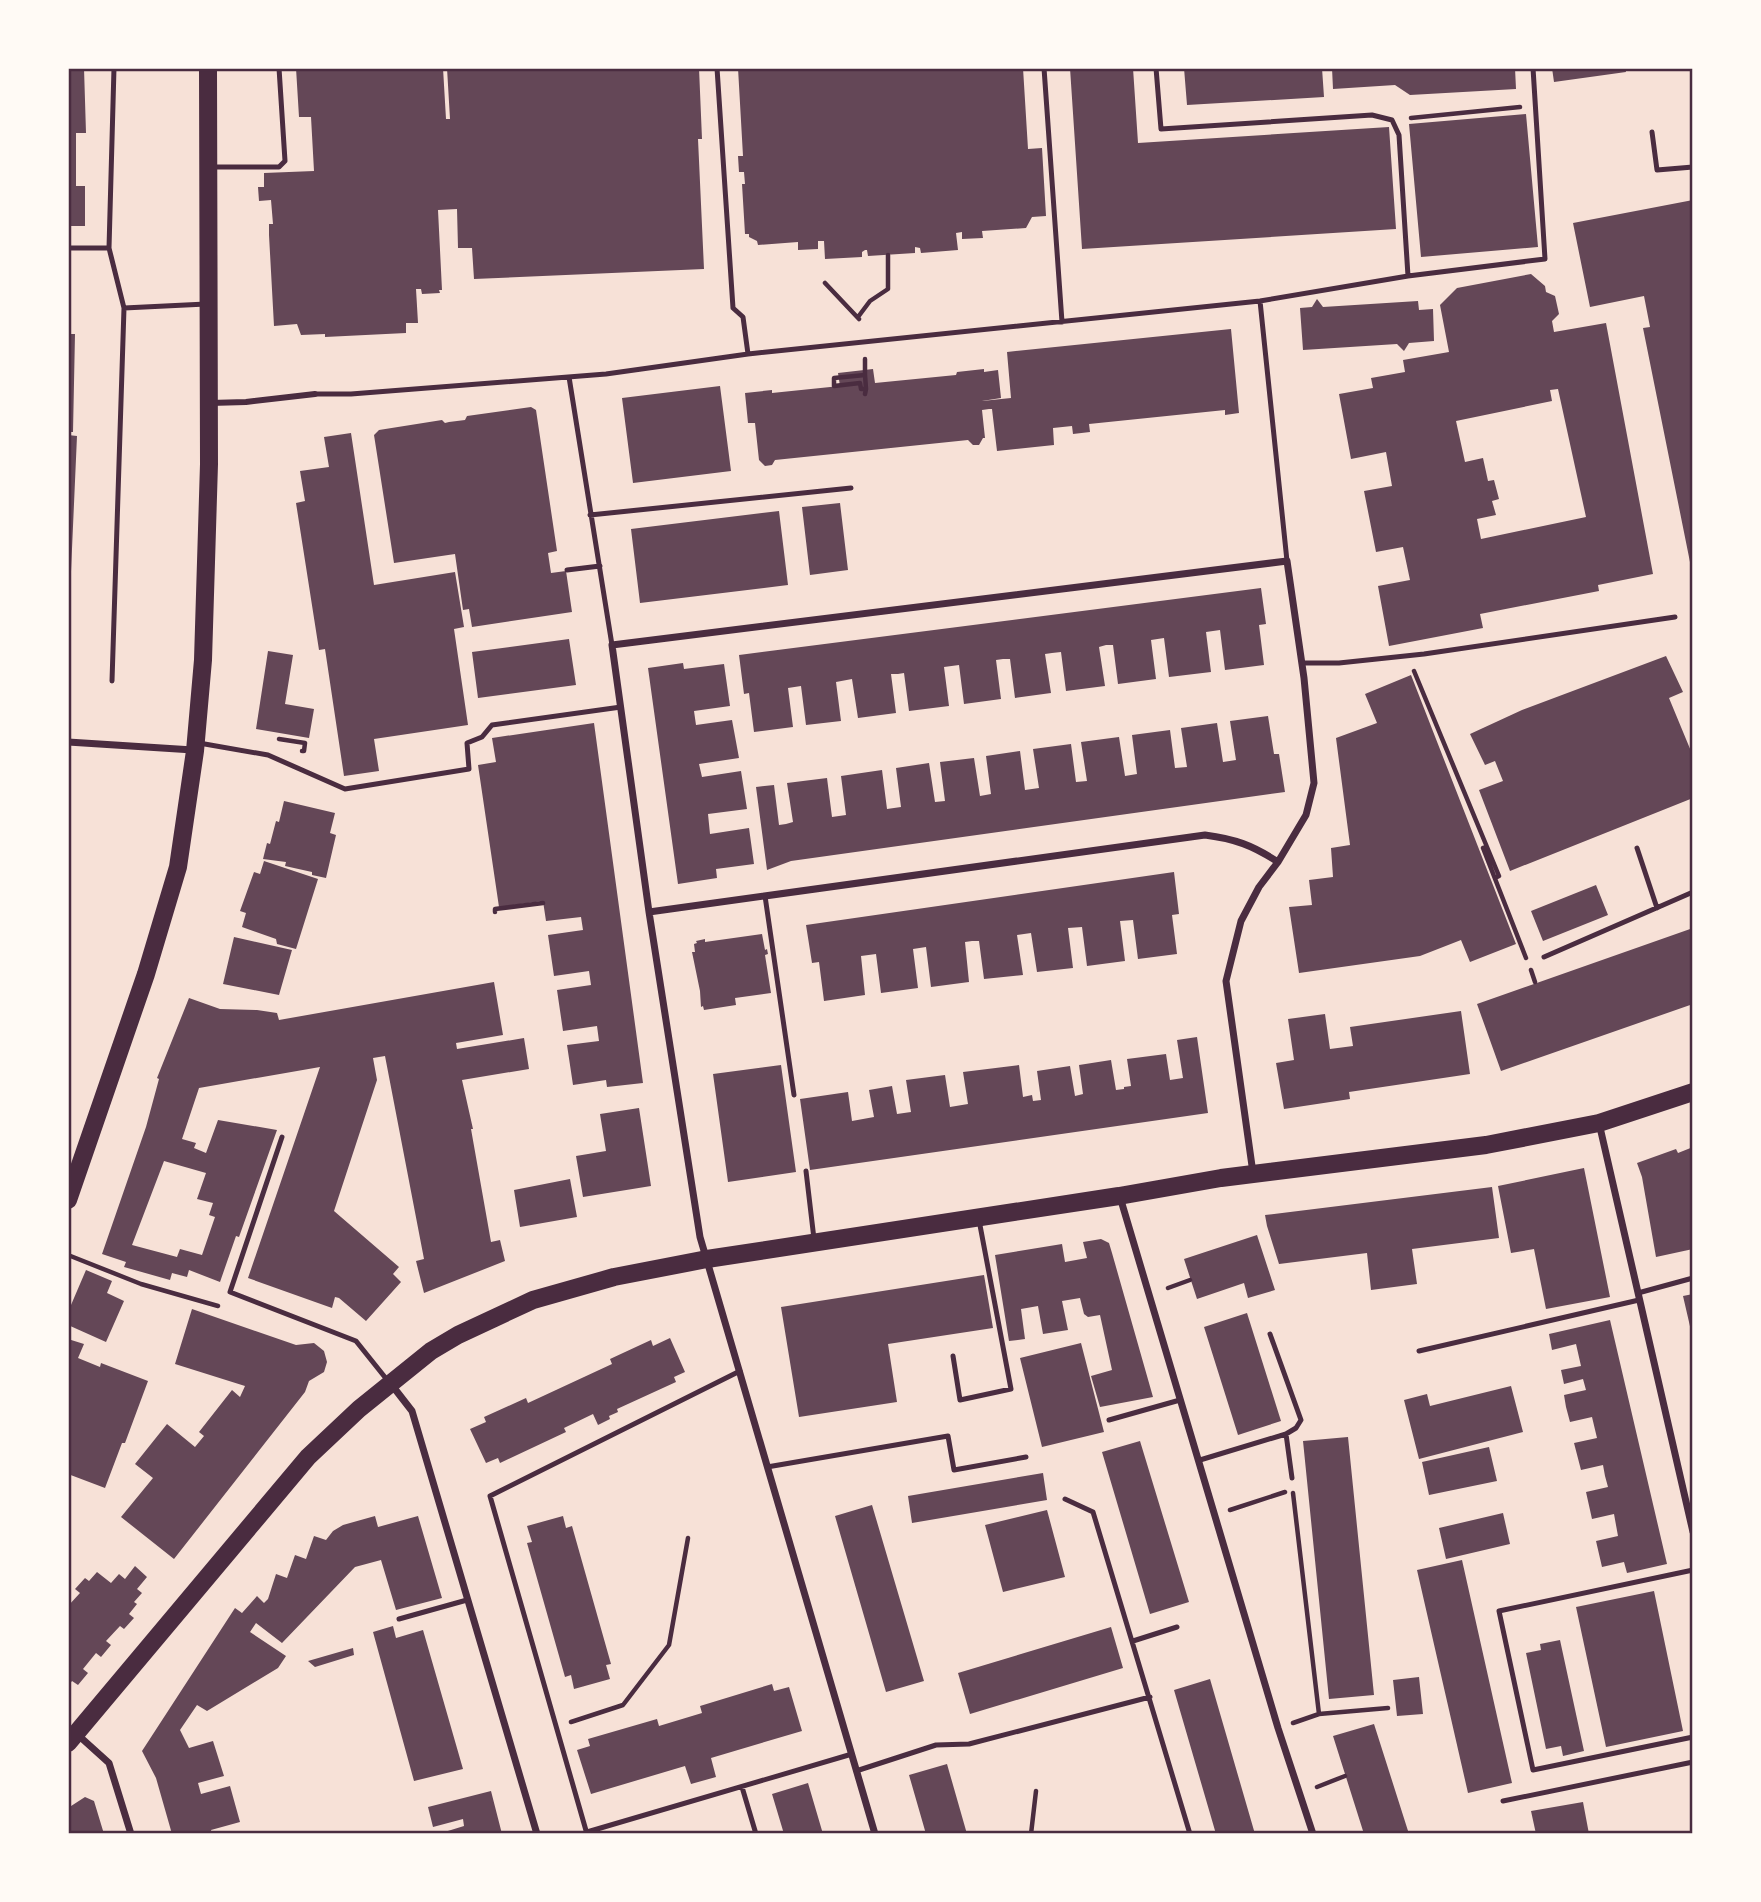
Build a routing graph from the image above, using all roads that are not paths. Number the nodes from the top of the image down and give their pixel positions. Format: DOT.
graph roads {
  1 [pos="114,68"];
  2 [pos="208,68"];
  3 [pos="279,68"];
  4 [pos="718,68"];
  5 [pos="1044,68"];
  6 [pos="1156,68"];
  7 [pos="1533,68"];
  8 [pos="1652,132"];
  9 [pos="208,167"];
  10 [pos="1693,167"];
  11 [pos="68,247"];
  12 [pos="109,248"];
  13 [pos="1408,276"];
  14 [pos="1260,301"];
  15 [pos="209,304"];
  16 [pos="124,308"];
  17 [pos="1062,322"];
  18 [pos="748,354"];
  19 [pos="569,377"];
  20 [pos="316,394"];
  21 [pos="210,403"];
  22 [pos="851,488"];
  23 [pos="590,514"];
  24 [pos="1287,561"];
  25 [pos="600,566"];
  26 [pos="567,570"];
  27 [pos="1675,617"];
  28 [pos="612,645"];
  29 [pos="1301,663"];
  30 [pos="112,681"];
  31 [pos="621,707"];
  32 [pos="68,742"];
  33 [pos="196,747"];
  34 [pos="1637,848"];
  35 [pos="1278,862"];
  36 [pos="1693,892"];
  37 [pos="765,897"];
  38 [pos="1657,908"];
  39 [pos="649,912"];
  40 [pos="1544,957"];
  41 [pos="1693,1092"];
  42 [pos="794,1095"];
  43 [pos="1599,1123"];
  44 [pos="282,1137"];
  45 [pos="806,1171"];
  46 [pos="1253,1176"];
  47 [pos="1119,1196"];
  48 [pos="68,1200"];
  49 [pos="979,1217"];
  50 [pos="815,1242"];
  51 [pos="707,1259"];
  52 [pos="1693,1278"];
  53 [pos="1638,1296"];
  54 [pos="1270,1334"];
  55 [pos="1419,1351"];
  56 [pos="953,1356"];
  57 [pos="740,1371"];
  58 [pos="390,1383"];
  59 [pos="1180,1399"];
  60 [pos="1109,1420"];
  61 [pos="1286,1434"];
  62 [pos="1026,1457"];
  63 [pos="1200,1460"];
  64 [pos="767,1467"];
  65 [pos="1292,1478"];
  66 [pos="1065,1499"];
  67 [pos="1693,1532"];
  68 [pos="1693,1570"];
  69 [pos="467,1600"];
  70 [pos="399,1619"];
  71 [pos="1177,1627"];
  72 [pos="1133,1641"];
  73 [pos="1150,1697"];
  74 [pos="1693,1737"];
  75 [pos="73,1739"];
  76 [pos="852,1754"];
  77 [pos="1693,1762"];
  78 [pos="856,1771"];
  79 [pos="742,1787"];
  80 [pos="1503,1801"];
  81 [pos="587,1833"];
  82 [pos="131,1834"];
  83 [pos="537,1834"];
  84 [pos="756,1834"];
  85 [pos="875,1834"];
  86 [pos="1190,1834"];
  87 [pos="1313,1834"];
  1 -- 12 [label="lane"];
  2 -- 9 [label="main road"];
  3 -- 9 [label="lane"];
  4 -- 18 [label="lane"];
  5 -- 17 [label="lane"];
  6 -- 13 [label="lane"];
  7 -- 13 [label="lane"];
  8 -- 10 [label="lane"];
  9 -- 15 [label="main road"];
  11 -- 12 [label="lane"];
  12 -- 16 [label="lane"];
  13 -- 14 [label="lane"];
  14 -- 17 [label="lane"];
  14 -- 24 [label="lane"];
  15 -- 16 [label="lane"];
  15 -- 21 [label="main road"];
  16 -- 30 [label="lane"];
  17 -- 18 [label="lane"];
  18 -- 19 [label="lane"];
  19 -- 20 [label="lane"];
  19 -- 23 [label="lane"];
  20 -- 21 [label="street"];
  21 -- 33 [label="main road"];
  22 -- 23 [label="lane"];
  23 -- 25 [label="lane"];
  24 -- 28 [label="street"];
  24 -- 29 [label="street"];
  25 -- 26 [label="lane"];
  25 -- 28 [label="lane"];
  27 -- 29 [label="lane"];
  28 -- 31 [label="street"];
  29 -- 35 [label="street"];
  31 -- 33 [label="lane"];
  31 -- 39 [label="street"];
  32 -- 33 [label="street"];
  33 -- 48 [label="main road"];
  34 -- 38 [label="lane"];
  35 -- 37 [label="street"];
  35 -- 46 [label="street"];
  36 -- 38 [label="lane"];
  37 -- 39 [label="street"];
  37 -- 42 [label="lane"];
  38 -- 40 [label="lane"];
  39 -- 51 [label="street"];
  41 -- 43 [label="main road"];
  43 -- 46 [label="main road"];
  43 -- 53 [label="street"];
  44 -- 58 [label="lane"];
  45 -- 50 [label="lane"];
  46 -- 47 [label="main road"];
  47 -- 49 [label="main road"];
  47 -- 59 [label="street"];
  49 -- 50 [label="main road"];
  49 -- 56 [label="lane"];
  50 -- 51 [label="main road"];
  51 -- 57 [label="street"];
  51 -- 58 [label="main road"];
  52 -- 53 [label="lane"];
  53 -- 55 [label="lane"];
  53 -- 67 [label="street"];
  54 -- 61 [label="lane"];
  57 -- 64 [label="street"];
  57 -- 81 [label="lane"];
  58 -- 69 [label="street"];
  58 -- 75 [label="main road"];
  59 -- 60 [label="lane"];
  59 -- 63 [label="street"];
  61 -- 63 [label="lane"];
  61 -- 65 [label="lane"];
  62 -- 64 [label="lane"];
  63 -- 87 [label="street"];
  64 -- 76 [label="street"];
  66 -- 72 [label="lane"];
  68 -- 74 [label="lane"];
  69 -- 70 [label="lane"];
  69 -- 83 [label="street"];
  71 -- 72 [label="lane"];
  72 -- 73 [label="lane"];
  73 -- 78 [label="lane"];
  73 -- 86 [label="lane"];
  75 -- 82 [label="street"];
  76 -- 78 [label="street"];
  76 -- 79 [label="lane"];
  77 -- 80 [label="lane"];
  78 -- 85 [label="street"];
  79 -- 81 [label="lane"];
  79 -- 84 [label="lane"];
}
